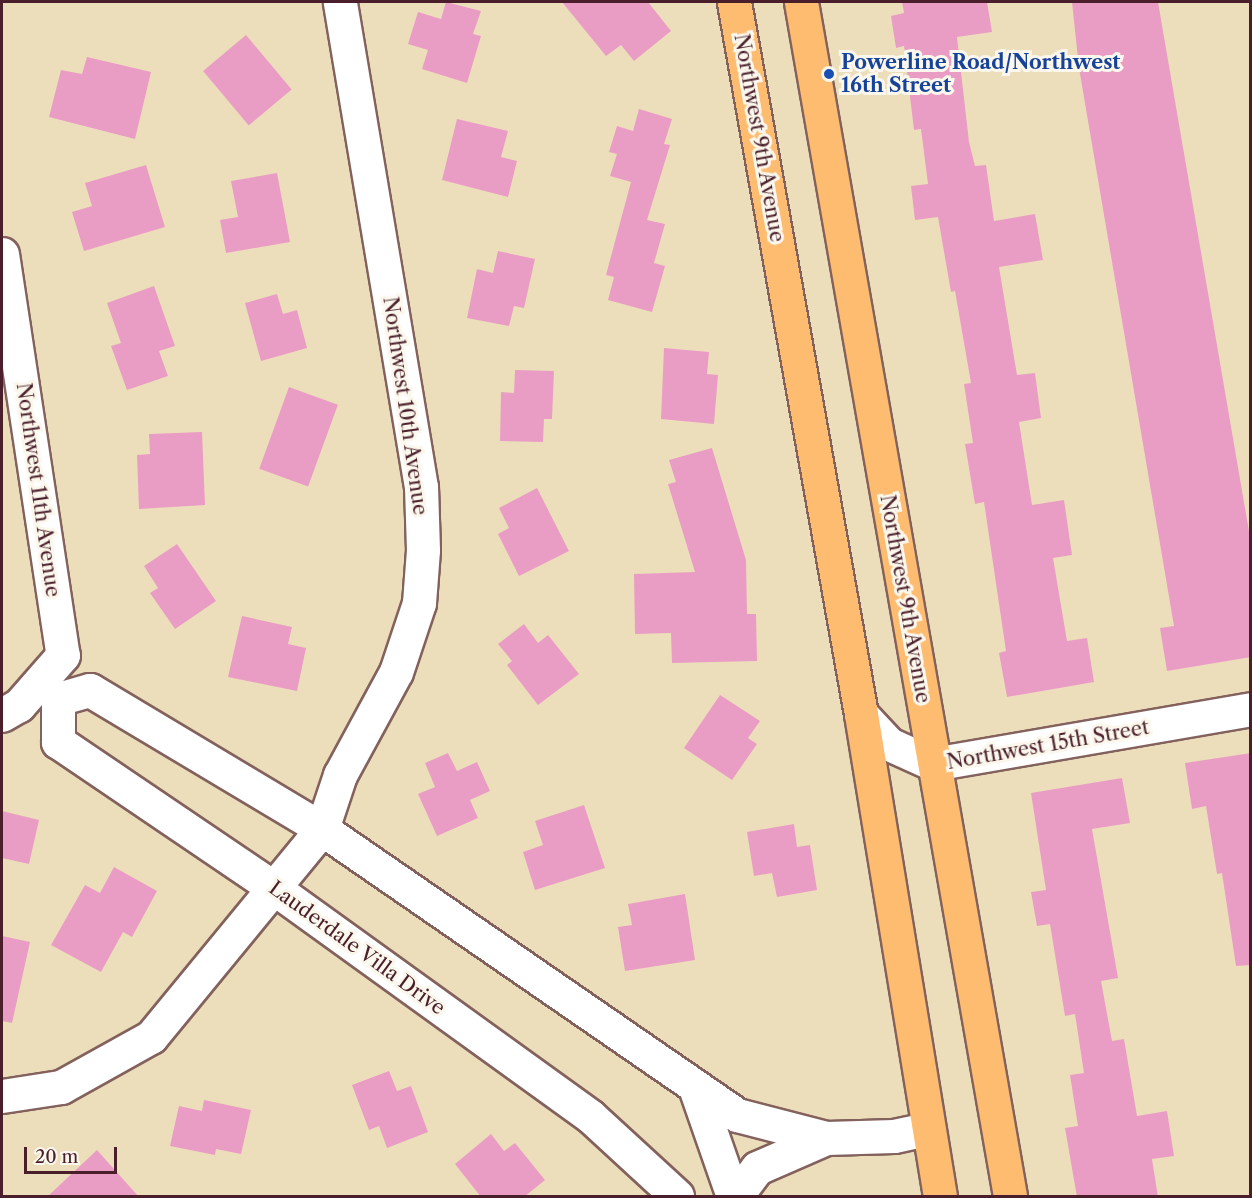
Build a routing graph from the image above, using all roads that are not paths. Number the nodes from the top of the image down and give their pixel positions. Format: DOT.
graph roads {
  1 [pos="340,2"];
  2 [pos="734,2"];
  3 [pos="801,2"];
  4 [pos="2,254"];
  5 [pos="8,333"];
  6 [pos="49,691"];
  7 [pos="1251,709"];
  8 [pos="861,714"];
  9 [pos="2,715"];
  10 [pos="933,764"];
  11 [pos="322,829"];
  12 [pos="274,888"];
  13 [pos="696,1090"];
  14 [pos="2,1096"];
  15 [pos="928,1129"];
  16 [pos="826,1137"];
  17 [pos="677,1197"];
  18 [pos="735,1197"];
  19 [pos="940,1197"];
  20 [pos="1010,1197"];
  1 -- 11 [label="street, Northwest 10th Avenue"];
  2 -- 8 [label="main road, Northwest 9th Avenue"];
  3 -- 10 [label="main road, Northwest 9th Avenue"];
  4 -- 5 [label="street, Northwest 11th Avenue"];
  5 -- 6 [label="street, Northwest 11th Avenue"];
  6 -- 9 [label="street, Northwest 11th Avenue"];
  6 -- 11 [label="street"];
  6 -- 12 [label="street, Lauderdale Villa Drive"];
  7 -- 10 [label="street, Northwest 15th Street"];
  8 -- 10 [label="street, Northwest 15th Street"];
  8 -- 15 [label="main road, Northwest 9th Avenue"];
  10 -- 20 [label="main road, Northwest 9th Avenue"];
  11 -- 12 [label="street"];
  11 -- 13 [label="street"];
  12 -- 14 [label="street"];
  12 -- 17 [label="street, Lauderdale Villa Drive"];
  13 -- 16 [label="street"];
  13 -- 18 [label="street"];
  15 -- 16 [label="street"];
  15 -- 19 [label="main road, Northwest 9th Avenue"];
  16 -- 18 [label="street"];
}
